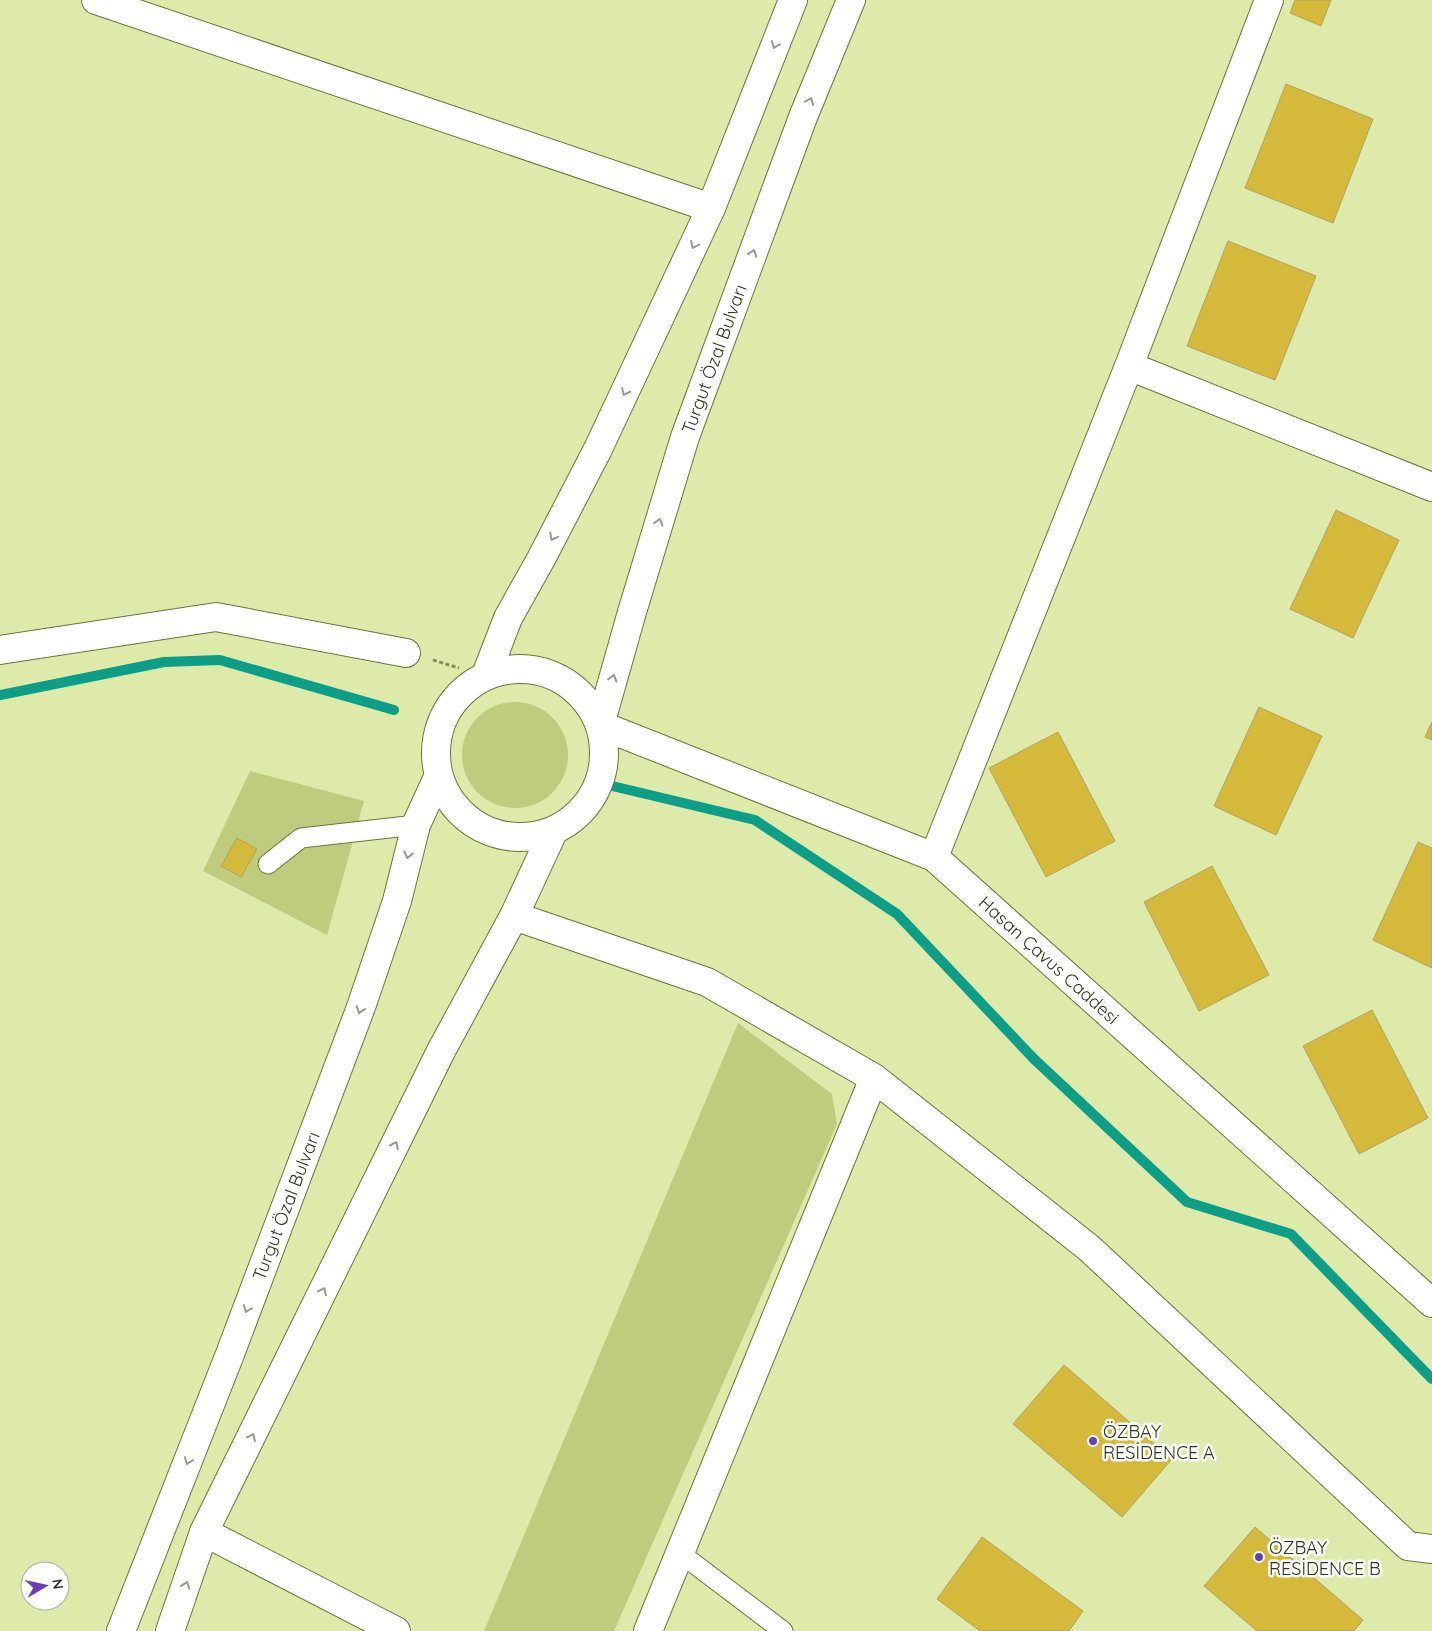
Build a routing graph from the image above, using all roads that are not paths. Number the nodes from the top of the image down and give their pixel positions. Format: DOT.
graph roads {
  1 [pos="96,0"];
  2 [pos="792,0"];
  3 [pos="851,0"];
  4 [pos="1269,0"];
  5 [pos="711,208"];
  6 [pos="1129,366"];
  7 [pos="1432,487"];
  8 [pos="0,650"];
  9 [pos="406,653"];
  10 [pos="486,675"];
  11 [pos="600,725"];
  12 [pos="438,777"];
  13 [pos="416,826"];
  14 [pos="553,832"];
  15 [pos="934,857"];
  16 [pos="268,864"];
  17 [pos="514,916"];
  18 [pos="874,1078"];
  19 [pos="1432,1303"];
  20 [pos="204,1532"];
  21 [pos="1432,1549"];
  22 [pos="680,1553"];
  23 [pos="122,1631"];
  24 [pos="170,1631"];
  25 [pos="396,1631"];
  26 [pos="648,1631"];
  27 [pos="783,1631"];
  1 -- 5 [label="street"];
  2 -- 5 [label="street, one-way"];
  11 -- 3 [label="street, Turgut Özal Bulvarı, one-way"];
  4 -- 6 [label="street"];
  5 -- 10 [label="street, one-way"];
  6 -- 7 [label="street"];
  6 -- 15 [label="street"];
  8 -- 9 [label="street"];
  10 -- 11 [label="street, Turgut Özal Bulvarı"];
  10 -- 12 [label="street, Turgut Özal Bulvarı"];
  11 -- 14 [label="street, Turgut Özal Bulvarı"];
  11 -- 15 [label="street, Hasan Çavus Caddesi"];
  12 -- 13 [label="street, Turgut Özal Bulvarı"];
  12 -- 14 [label="street, Turgut Özal Bulvarı"];
  13 -- 16 [label="lane"];
  13 -- 23 [label="street, Turgut Özal Bulvarı, one-way"];
  14 -- 17 [label="street"];
  15 -- 19 [label="street, Hasan Çavus Caddesi"];
  17 -- 18 [label="street"];
  20 -- 17 [label="street, one-way"];
  18 -- 21 [label="street"];
  18 -- 22 [label="street"];
  24 -- 20 [label="street, one-way"];
  20 -- 25 [label="street"];
  22 -- 26 [label="street"];
  22 -- 27 [label="lane"];
}
